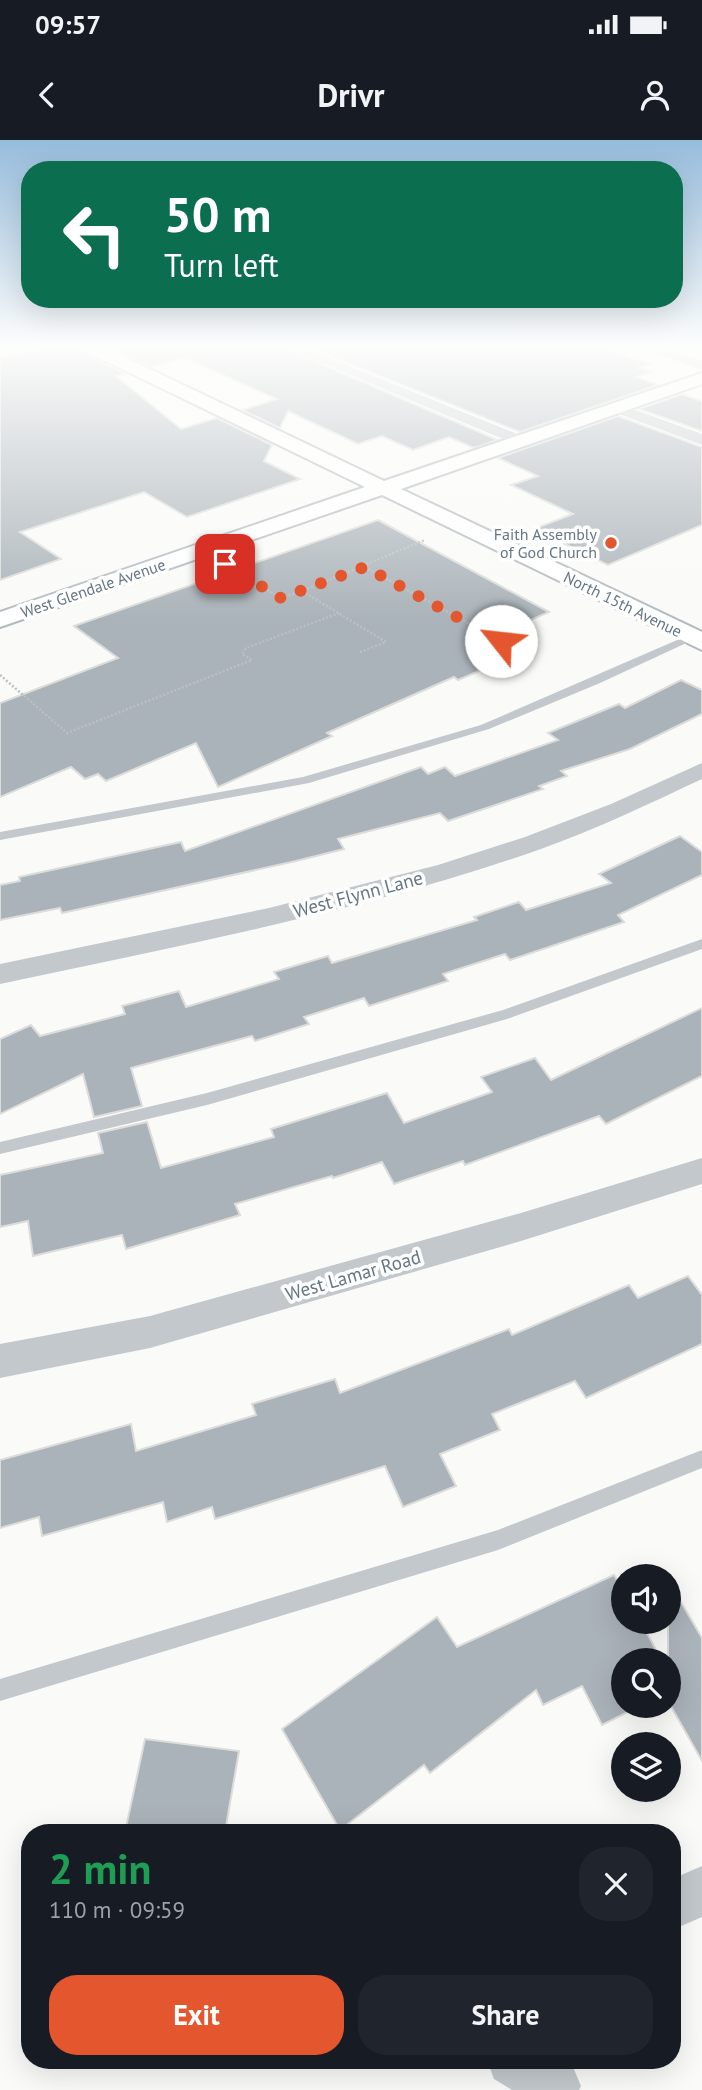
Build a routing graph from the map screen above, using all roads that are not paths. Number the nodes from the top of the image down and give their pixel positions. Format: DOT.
graph roads {
  1 [pos="283,438"];
  2 [pos="514,438"];
  3 [pos="530,438"];
  4 [pos="521,441"];
  5 [pos="386,487"];
  6 [pos="0,620"];
  7 [pos="696,640"];
  8 [pos="702,770"];
  9 [pos="0,836"];
  10 [pos="702,944"];
  11 [pos="0,974"];
  12 [pos="0,1149"];
  13 [pos="702,1171"];
  14 [pos="0,1361"];
  15 [pos="702,1458"];
  16 [pos="0,1690"];
  17 [pos="702,1891"];
  18 [pos="681,1901"];
  1 -- 5 [label="street, North 15th Avenue"];
  2 -- 4 [label="street"];
  3 -- 4 [label="street, West Glendale Avenue"];
  4 -- 5 [label="street, West Glendale Avenue"];
  5 -- 6 [label="street, West Glendale Avenue"];
  5 -- 7 [label="street, North 15th Avenue"];
  7 -- 9 [label="lane"];
  8 -- 11 [label="street, West Flynn Lane"];
  10 -- 12 [label="lane"];
  13 -- 14 [label="street, West Lamar Road"];
  15 -- 16 [label="lane"];
  17 -- 18 [label="street"];
}
